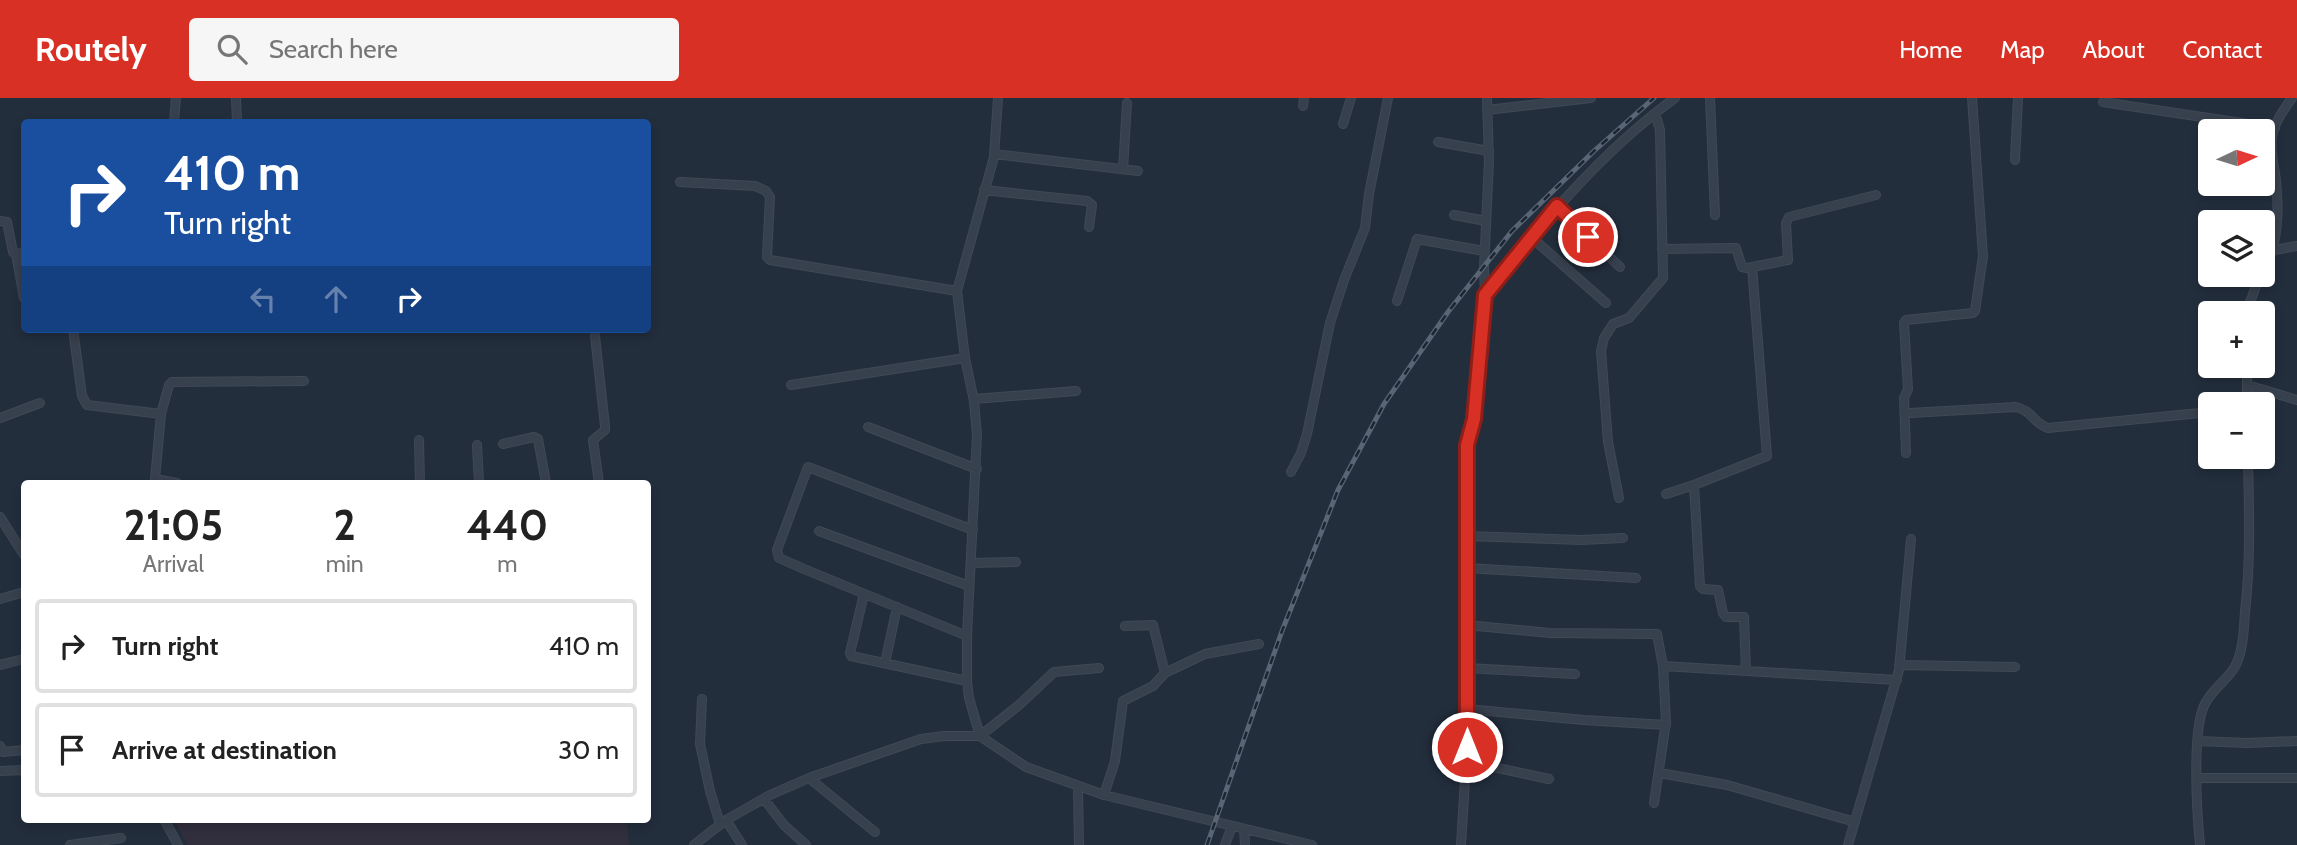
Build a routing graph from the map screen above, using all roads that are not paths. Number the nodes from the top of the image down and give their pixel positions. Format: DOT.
graph roads {
  1 [pos="176,98"];
  2 [pos="236,98"];
  3 [pos="998,98"];
  4 [pos="1350,98"];
  5 [pos="1388,98"];
  6 [pos="1487,98"];
  7 [pos="1591,98"];
  8 [pos="1675,98"];
  9 [pos="1710,98"];
  10 [pos="1972,98"];
  11 [pos="2018,98"];
  12 [pos="2292,98"];
  13 [pos="2103,102"];
  14 [pos="1127,103"];
  15 [pos="1488,110"];
  16 [pos="1655,113"];
  17 [pos="174,119"];
  18 [pos="237,119"];
  19 [pos="2215,119"];
  20 [pos="1343,124"];
  21 [pos="2275,128"];
  22 [pos="1438,142"];
  23 [pos="1489,151"];
  24 [pos="994,154"];
  25 [pos="2015,160"];
  26 [pos="1123,169"];
  27 [pos="1138,171"];
  28 [pos="2275,171"];
  29 [pos="680,182"];
  30 [pos="984,190"];
  31 [pos="1876,195"];
  32 [pos="1557,206"];
  33 [pos="1454,215"];
  34 [pos="1715,215"];
  35 [pos="1486,221"];
  36 [pos="0,222"];
  37 [pos="1089,227"];
  38 [pos="1531,237"];
  39 [pos="2275,242"];
  40 [pos="2297,246"];
  41 [pos="1662,249"];
  42 [pos="2275,250"];
  43 [pos="1484,251"];
  44 [pos="20,254"];
  45 [pos="1620,267"];
  46 [pos="1752,267"];
  47 [pos="957,291"];
  48 [pos="1485,295"];
  49 [pos="1397,301"];
  50 [pos="1606,303"];
  51 [pos="74,333"];
  52 [pos="595,336"];
  53 [pos="965,358"];
  54 [pos="2247,378"];
  55 [pos="304,381"];
  56 [pos="2247,384"];
  57 [pos="791,385"];
  58 [pos="1076,391"];
  59 [pos="2247,392"];
  60 [pos="974,399"];
  61 [pos="2297,400"];
  62 [pos="40,403"];
  63 [pos="1910,413"];
  64 [pos="2198,413"];
  65 [pos="161,414"];
  66 [pos="0,418"];
  67 [pos="868,427"];
  68 [pos="419,440"];
  69 [pos="503,444"];
  70 [pos="477,445"];
  71 [pos="1906,453"];
  72 [pos="977,468"];
  73 [pos="2248,469"];
  74 [pos="1291,472"];
  75 [pos="155,480"];
  76 [pos="420,480"];
  77 [pos="479,480"];
  78 [pos="545,480"];
  79 [pos="599,480"];
  80 [pos="1694,485"];
  81 [pos="1666,494"];
  82 [pos="1619,498"];
  83 [pos="0,517"];
  84 [pos="973,530"];
  85 [pos="4,531"];
  86 [pos="819,531"];
  87 [pos="1467,536"];
  88 [pos="1623,538"];
  89 [pos="1911,539"];
  90 [pos="21,551"];
  91 [pos="1016,562"];
  92 [pos="971,563"];
  93 [pos="1467,568"];
  94 [pos="1636,578"];
  95 [pos="969,586"];
  96 [pos="21,593"];
  97 [pos="864,594"];
  98 [pos="0,599"];
  99 [pos="897,607"];
  100 [pos="1467,625"];
  101 [pos="1125,626"];
  102 [pos="967,636"];
  103 [pos="1259,644"];
  104 [pos="21,660"];
  105 [pos="885,663"];
  106 [pos="1899,665"];
  107 [pos="0,666"];
  108 [pos="1663,666"];
  109 [pos="2015,667"];
  110 [pos="1100,668"];
  111 [pos="1467,668"];
  112 [pos="1746,671"];
  113 [pos="1166,673"];
  114 [pos="1575,674"];
  115 [pos="1897,680"];
  116 [pos="967,681"];
  117 [pos="702,699"];
  118 [pos="1467,709"];
  119 [pos="1666,725"];
  120 [pos="981,736"];
  121 [pos="2198,741"];
  122 [pos="2297,741"];
  123 [pos="0,746"];
  124 [pos="21,750"];
  125 [pos="1466,761"];
  126 [pos="21,770"];
  127 [pos="0,771"];
  128 [pos="1660,773"];
  129 [pos="809,778"];
  130 [pos="2197,778"];
  131 [pos="2297,778"];
  132 [pos="1549,779"];
  133 [pos="1078,786"];
  134 [pos="1104,795"];
  135 [pos="764,799"];
  136 [pos="1654,803"];
  137 [pos="1855,821"];
  138 [pos="723,822"];
  139 [pos="166,823"];
  140 [pos="1232,826"];
  141 [pos="1244,829"];
  142 [pos="875,832"];
  143 [pos="121,838"];
  144 [pos="1287,842"];
  145 [pos="70,845"];
  146 [pos="178,845"];
  147 [pos="694,845"];
  148 [pos="742,845"];
  149 [pos="806,845"];
  150 [pos="1079,845"];
  151 [pos="1225,845"];
  152 [pos="1245,845"];
  153 [pos="1312,845"];
  154 [pos="1461,845"];
  155 [pos="1848,845"];
  156 [pos="2200,845"];
  1 -- 17 [label="street"];
  2 -- 18 [label="street"];
  3 -- 24 [label="street"];
  4 -- 20 [label="street"];
  5 -- 74 [label="street"];
  6 -- 15 [label="street"];
  7 -- 15 [label="street"];
  8 -- 16 [label="street"];
  9 -- 34 [label="street"];
  10 -- 71 [label="street"];
  11 -- 25 [label="street"];
  12 -- 21 [label="street"];
  13 -- 19 [label="street"];
  14 -- 26 [label="street"];
  15 -- 23 [label="street"];
  16 -- 32 [label="street"];
  16 -- 41 [label="street"];
  22 -- 23 [label="street"];
  23 -- 35 [label="street"];
  24 -- 26 [label="street"];
  24 -- 30 [label="street"];
  26 -- 27 [label="street"];
  28 -- 39 [label="street"];
  29 -- 47 [label="street"];
  30 -- 37 [label="street"];
  30 -- 47 [label="street"];
  31 -- 46 [label="street"];
  32 -- 38 [label="street"];
  32 -- 45 [label="street"];
  33 -- 35 [label="street"];
  35 -- 43 [label="street"];
  36 -- 44 [label="street"];
  38 -- 48 [label="street"];
  38 -- 50 [label="street"];
  40 -- 42 [label="street"];
  41 -- 46 [label="street"];
  41 -- 82 [label="street"];
  43 -- 48 [label="street"];
  43 -- 49 [label="street"];
  46 -- 80 [label="street"];
  47 -- 53 [label="street"];
  48 -- 87 [label="street"];
  51 -- 65 [label="street"];
  52 -- 79 [label="street"];
  53 -- 57 [label="street"];
  53 -- 60 [label="street"];
  54 -- 56 [label="street"];
  55 -- 65 [label="street"];
  56 -- 59 [label="street"];
  56 -- 61 [label="street"];
  58 -- 60 [label="street"];
  60 -- 72 [label="street"];
  62 -- 66 [label="street"];
  63 -- 64 [label="street"];
  65 -- 75 [label="street"];
  67 -- 72 [label="street"];
  68 -- 76 [label="street"];
  69 -- 78 [label="street"];
  70 -- 77 [label="street"];
  72 -- 84 [label="street"];
  73 -- 121 [label="street"];
  80 -- 81 [label="street"];
  80 -- 112 [label="street"];
  83 -- 85 [label="street"];
  84 -- 92 [label="street"];
  84 -- 97 [label="street"];
  85 -- 90 [label="street"];
  86 -- 95 [label="street"];
  87 -- 88 [label="street"];
  87 -- 93 [label="street"];
  89 -- 106 [label="street"];
  91 -- 92 [label="street"];
  92 -- 95 [label="street"];
  93 -- 94 [label="street"];
  93 -- 100 [label="street"];
  95 -- 102 [label="street"];
  96 -- 98 [label="street"];
  97 -- 99 [label="street"];
  97 -- 105 [label="street"];
  99 -- 102 [label="street"];
  99 -- 105 [label="street"];
  100 -- 108 [label="street"];
  100 -- 111 [label="street"];
  101 -- 113 [label="street"];
  102 -- 116 [label="street"];
  103 -- 113 [label="street"];
  104 -- 107 [label="street"];
  105 -- 116 [label="street"];
  106 -- 109 [label="street"];
  106 -- 115 [label="street"];
  108 -- 112 [label="street"];
  108 -- 119 [label="street"];
  110 -- 120 [label="street"];
  111 -- 114 [label="street"];
  111 -- 118 [label="street"];
  112 -- 115 [label="street"];
  113 -- 134 [label="street"];
  115 -- 137 [label="street"];
  116 -- 120 [label="street"];
  117 -- 138 [label="street"];
  118 -- 119 [label="street"];
  118 -- 125 [label="street"];
  119 -- 128 [label="street"];
  120 -- 129 [label="street"];
  120 -- 133 [label="street"];
  121 -- 122 [label="street"];
  121 -- 130 [label="street"];
  123 -- 124 [label="street"];
  125 -- 132 [label="street"];
  125 -- 154 [label="street"];
  126 -- 127 [label="street"];
  128 -- 136 [label="street"];
  128 -- 137 [label="street"];
  129 -- 135 [label="street"];
  129 -- 142 [label="street"];
  130 -- 131 [label="street"];
  130 -- 156 [label="street"];
  133 -- 134 [label="street"];
  133 -- 150 [label="street"];
  134 -- 140 [label="street"];
  135 -- 138 [label="street"];
  135 -- 149 [label="street"];
  137 -- 155 [label="street"];
  138 -- 147 [label="street"];
  138 -- 148 [label="street"];
  139 -- 146 [label="street"];
  140 -- 141 [label="street"];
  140 -- 151 [label="street"];
  141 -- 144 [label="street"];
  141 -- 152 [label="street"];
  143 -- 145 [label="street"];
  144 -- 153 [label="street"];
}
